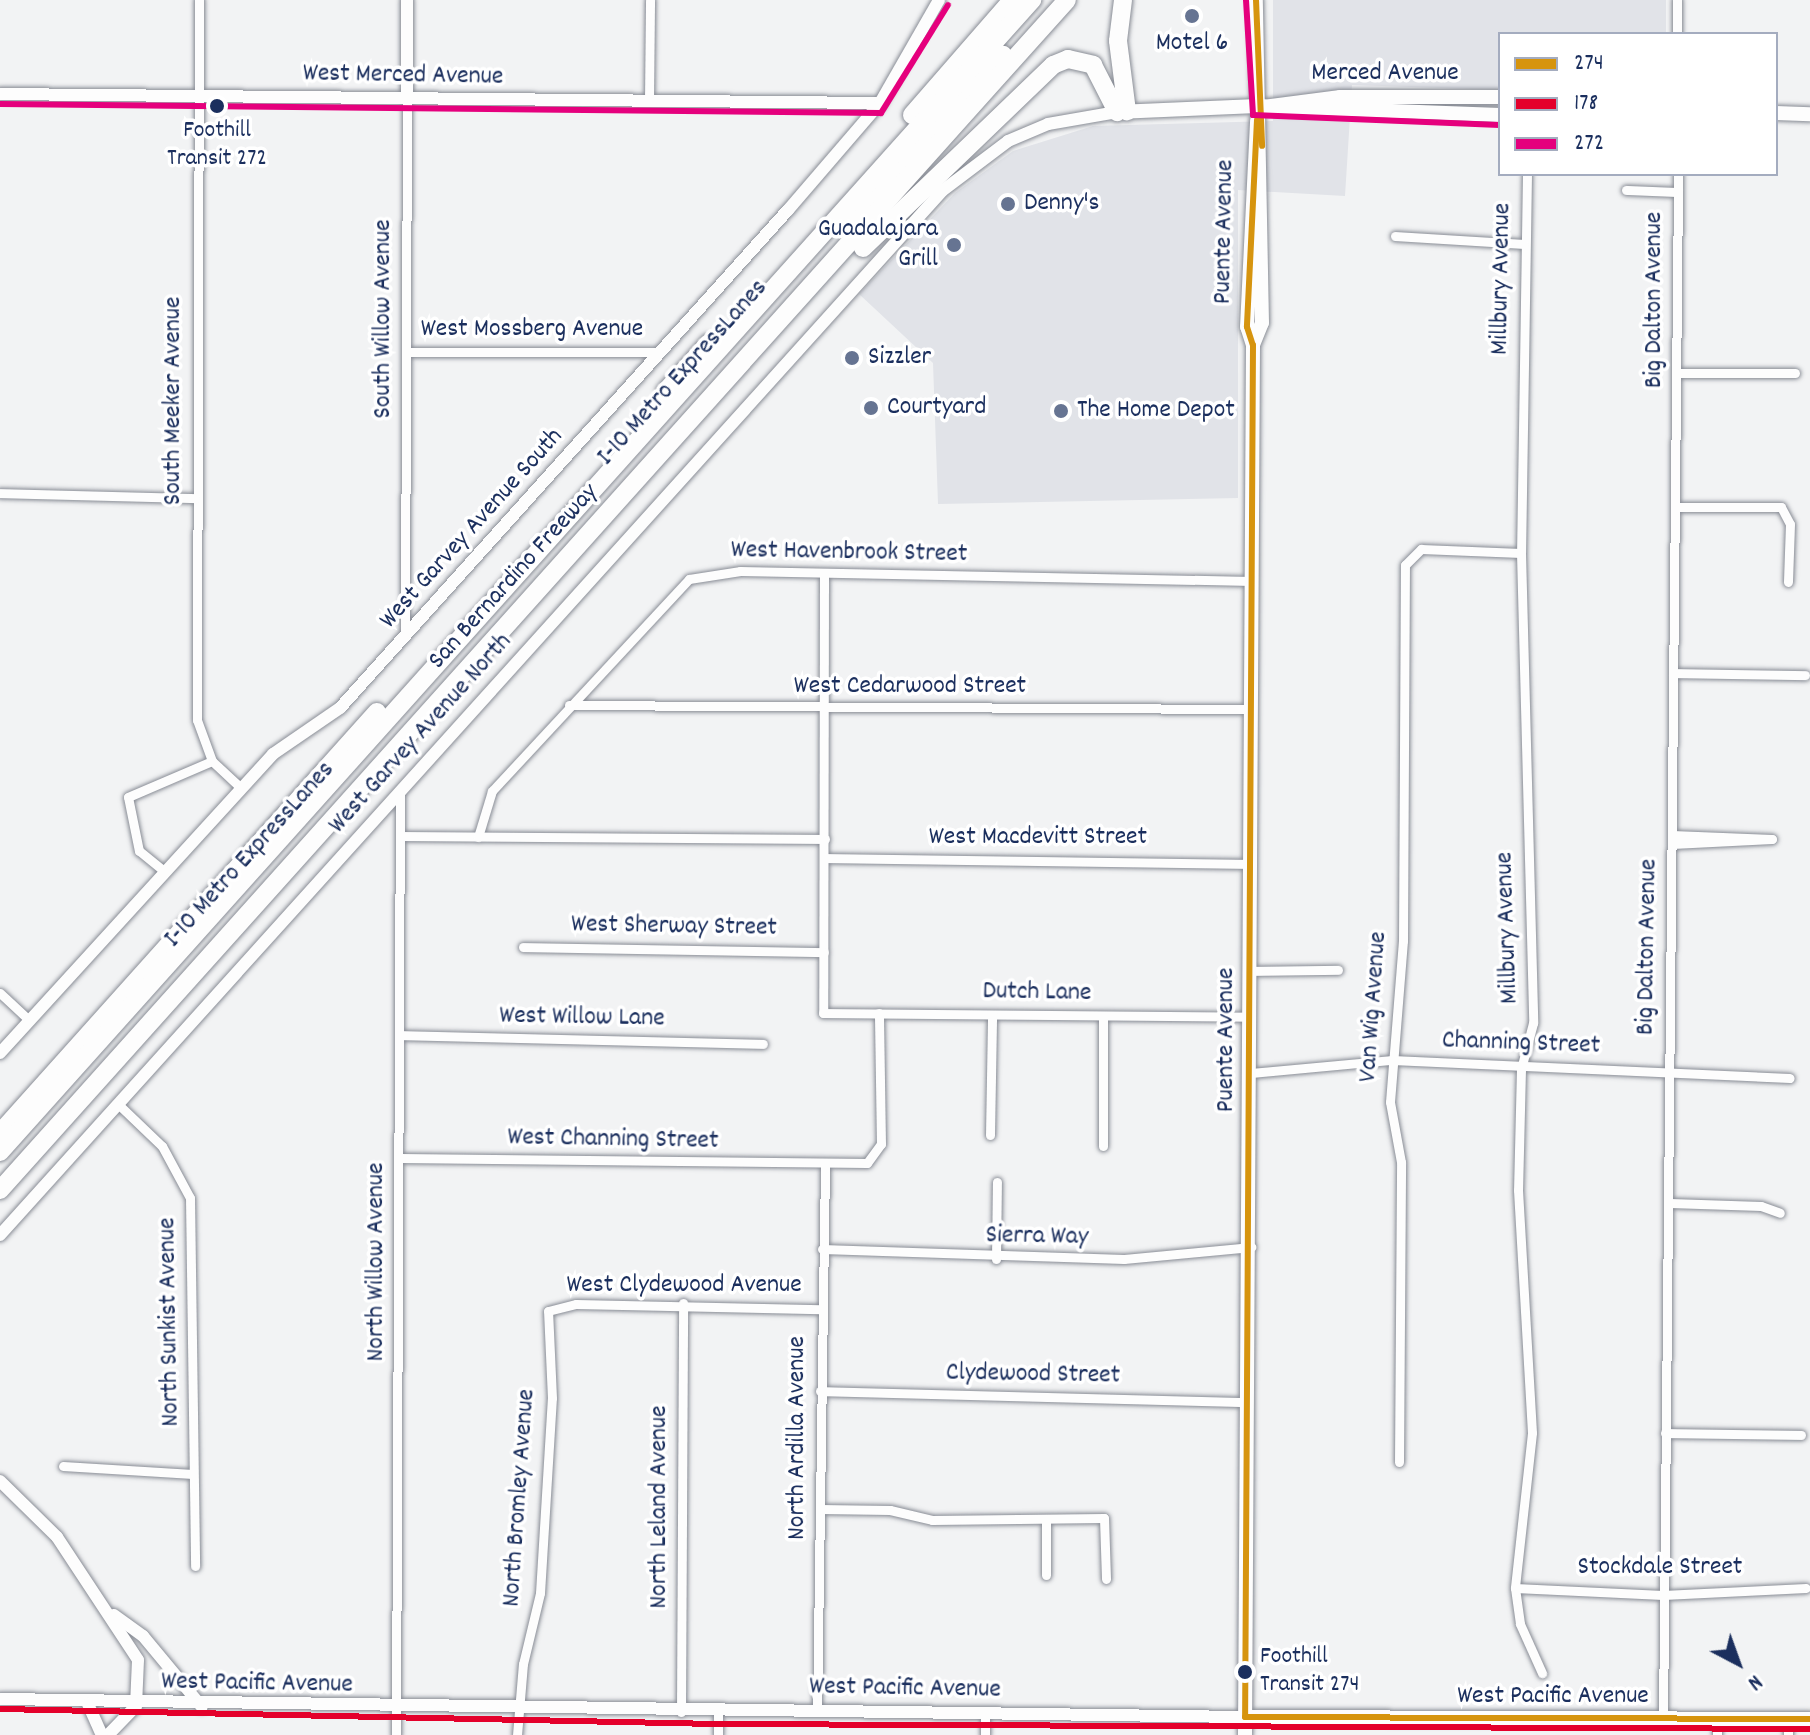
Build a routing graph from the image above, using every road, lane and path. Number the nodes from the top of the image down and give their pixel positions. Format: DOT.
graph roads {
  1 [pos="199,0"];
  2 [pos="407,0"];
  3 [pos="650,0"];
  4 [pos="939,0"];
  5 [pos="999,0"];
  6 [pos="1012,0"];
  7 [pos="1032,0"];
  8 [pos="1051,0"];
  9 [pos="1067,0"];
  10 [pos="1123,0"];
  11 [pos="1256,0"];
  12 [pos="1677,0"];
  13 [pos="1677,32"];
  14 [pos="0,94"];
  15 [pos="198,94"];
  16 [pos="1498,97"];
  17 [pos="407,98"];
  18 [pos="649,100"];
  19 [pos="880,103"];
  20 [pos="916,111"];
  21 [pos="1262,111"];
  22 [pos="1122,112"];
  23 [pos="1778,113"];
  24 [pos="1810,114"];
  25 [pos="1498,115"];
  26 [pos="1527,176"];
  27 [pos="1678,176"];
  28 [pos="1626,190"];
  29 [pos="1678,192"];
  30 [pos="1395,236"];
  31 [pos="1524,244"];
  32 [pos="767,336"];
  33 [pos="406,352"];
  34 [pos="658,352"];
  35 [pos="1677,373"];
  36 [pos="1795,373"];
  37 [pos="0,493"];
  38 [pos="195,498"];
  39 [pos="1676,507"];
  40 [pos="1521,553"];
  41 [pos="824,575"];
  42 [pos="1252,581"];
  43 [pos="1788,582"];
  44 [pos="405,637"];
  45 [pos="1673,673"];
  46 [pos="1805,675"];
  47 [pos="569,705"];
  48 [pos="1251,709"];
  49 [pos="827,710"];
  50 [pos="212,761"];
  51 [pos="240,787"];
  52 [pos="400,789"];
  53 [pos="403,836"];
  54 [pos="478,837"];
  55 [pos="825,839"];
  56 [pos="1672,840"];
  57 [pos="826,858"];
  58 [pos="1249,864"];
  59 [pos="164,871"];
  60 [pos="523,947"];
  61 [pos="824,952"];
  62 [pos="1338,970"];
  63 [pos="1250,971"];
  64 [pos="0,993"];
  65 [pos="879,1013"];
  66 [pos="992,1015"];
  67 [pos="1103,1016"];
  68 [pos="1251,1017"];
  69 [pos="29,1020"];
  70 [pos="400,1035"];
  71 [pos="763,1044"];
  72 [pos="0,1053"];
  73 [pos="1392,1060"];
  74 [pos="1521,1069"];
  75 [pos="1669,1070"];
  76 [pos="1251,1073"];
  77 [pos="51,1074"];
  78 [pos="1790,1078"];
  79 [pos="118,1104"];
  80 [pos="0,1114"];
  81 [pos="0,1133"];
  82 [pos="990,1135"];
  83 [pos="1103,1146"];
  84 [pos="0,1152"];
  85 [pos="400,1158"];
  86 [pos="825,1166"];
  87 [pos="0,1172"];
  88 [pos="997,1182"];
  89 [pos="0,1190"];
  90 [pos="1670,1203"];
  91 [pos="1780,1213"];
  92 [pos="0,1235"];
  93 [pos="1251,1247"];
  94 [pos="822,1249"];
  95 [pos="996,1259"];
  96 [pos="683,1303"];
  97 [pos="821,1309"];
  98 [pos="548,1311"];
  99 [pos="820,1391"];
  100 [pos="1245,1402"];
  101 [pos="1665,1433"];
  102 [pos="1801,1435"];
  103 [pos="1399,1462"];
  104 [pos="63,1466"];
  105 [pos="193,1474"];
  106 [pos="0,1481"];
  107 [pos="820,1509"];
  108 [pos="1046,1519"];
  109 [pos="195,1566"];
  110 [pos="1046,1575"];
  111 [pos="1106,1579"];
  112 [pos="1515,1588"];
  113 [pos="1806,1588"];
  114 [pos="1663,1595"];
  115 [pos="109,1611"];
  116 [pos="1542,1673"];
  117 [pos="0,1699"];
  118 [pos="88,1704"];
  119 [pos="136,1706"];
  120 [pos="202,1707"];
  121 [pos="396,1710"];
  122 [pos="517,1710"];
  123 [pos="817,1711"];
  124 [pos="681,1712"];
  125 [pos="985,1713"];
  126 [pos="718,1714"];
  127 [pos="1245,1717"];
  128 [pos="1810,1719"];
  129 [pos="1663,1721"];
  130 [pos="1788,1727"];
  131 [pos="1717,1728"];
  132 [pos="105,1735"];
  133 [pos="396,1735"];
  134 [pos="517,1735"];
  135 [pos="718,1735"];
  136 [pos="985,1735"];
  137 [pos="1245,1735"];
  1 -- 15 [label="street, South Meeker Avenue"];
  2 -- 17 [label="street, South Willow Avenue"];
  3 -- 18 [label="street"];
  4 -- 19 [label="street, West Garvey Avenue South"];
  5 -- 20 [label="highway"];
  6 -- 20 [label="highway, San Bernardino Freeway"];
  7 -- 84 [label="highway, I-10 Metro ExpressLanes"];
  8 -- 87 [label="highway, I-10 Metro ExpressLanes"];
  9 -- 32 [label="highway, San Bernardino Freeway"];
  10 -- 22 [label="highway"];
  11 -- 21 [label="main road, Puente Avenue"];
  12 -- 13 [label="street"];
  14 -- 15 [label="street, West Merced Avenue"];
  15 -- 17 [label="street, West Merced Avenue"];
  15 -- 38 [label="street, South Meeker Avenue"];
  16 -- 21 [label="main road, Merced Avenue"];
  17 -- 18 [label="street, West Merced Avenue"];
  17 -- 33 [label="street, South Willow Avenue"];
  18 -- 19 [label="street, West Merced Avenue"];
  19 -- 34 [label="street, West Garvey Avenue South"];
  20 -- 77 [label="highway, San Bernardino Freeway"];
  21 -- 22 [label="main road"];
  21 -- 25 [label="main road, Merced Avenue"];
  21 -- 42 [label="main road, Puente Avenue"];
  22 -- 32 [label="highway"];
  22 -- 52 [label="street, West Garvey Avenue North"];
  23 -- 24 [label="main road"];
  26 -- 31 [label="street, Millbury Avenue"];
  27 -- 29 [label="street, Big Dalton Avenue"];
  28 -- 29 [label="street"];
  29 -- 35 [label="street, Big Dalton Avenue"];
  30 -- 31 [label="street"];
  31 -- 40 [label="street, Millbury Avenue"];
  32 -- 89 [label="highway, San Bernardino Freeway"];
  33 -- 34 [label="street, West Mossberg Avenue"];
  33 -- 44 [label="street, South Willow Avenue"];
  34 -- 44 [label="street, West Garvey Avenue South"];
  35 -- 36 [label="street"];
  35 -- 39 [label="street, Big Dalton Avenue"];
  37 -- 38 [label="street"];
  38 -- 50 [label="street, South Meeker Avenue"];
  39 -- 43 [label="street"];
  39 -- 45 [label="street, Big Dalton Avenue"];
  40 -- 73 [label="street, Van Wig Avenue"];
  40 -- 74 [label="street, Millbury Avenue"];
  41 -- 42 [label="street, West Havenbrook Street"];
  41 -- 47 [label="street, West Havenbrook Street"];
  41 -- 49 [label="street"];
  42 -- 48 [label="main road, Puente Avenue"];
  44 -- 51 [label="street, West Garvey Avenue South"];
  45 -- 46 [label="street"];
  45 -- 56 [label="street, Big Dalton Avenue"];
  47 -- 49 [label="street, West Cedarwood Street"];
  47 -- 54 [label="street, West Havenbrook Street"];
  48 -- 49 [label="street, West Cedarwood Street"];
  48 -- 58 [label="main road, Puente Avenue"];
  49 -- 55 [label="street"];
  50 -- 51 [label="street, South Meeker Avenue"];
  50 -- 59 [label="street"];
  51 -- 59 [label="street, West Garvey Avenue South"];
  52 -- 53 [label="street, North Willow Avenue"];
  52 -- 79 [label="street, West Garvey Avenue North"];
  53 -- 54 [label="street"];
  53 -- 70 [label="street, North Willow Avenue"];
  54 -- 55 [label="street"];
  55 -- 57 [label="street"];
  56 -- 56 [label="street"];
  56 -- 75 [label="street, Big Dalton Avenue"];
  57 -- 58 [label="street, West Macdevitt Street"];
  57 -- 61 [label="street"];
  58 -- 63 [label="main road, Puente Avenue"];
  59 -- 69 [label="street, West Garvey Avenue South"];
  60 -- 61 [label="street, West Sherway Street"];
  61 -- 65 [label="street, Dutch Lane"];
  62 -- 63 [label="street"];
  63 -- 68 [label="main road, Puente Avenue"];
  64 -- 69 [label="street"];
  65 -- 66 [label="street, Dutch Lane"];
  65 -- 86 [label="street"];
  66 -- 67 [label="street, Dutch Lane"];
  66 -- 82 [label="street"];
  67 -- 68 [label="street, Dutch Lane"];
  67 -- 83 [label="street"];
  68 -- 76 [label="main road, Puente Avenue"];
  69 -- 72 [label="street, West Garvey Avenue South"];
  70 -- 71 [label="street, West Willow Lane"];
  70 -- 85 [label="street, North Willow Avenue"];
  73 -- 74 [label="street, Channing Street"];
  73 -- 76 [label="street, Channing Street"];
  73 -- 103 [label="street, Van Wig Avenue"];
  74 -- 75 [label="street, Channing Street"];
  74 -- 112 [label="street, Millbury Avenue"];
  75 -- 78 [label="street, Channing Street"];
  75 -- 90 [label="street, Big Dalton Avenue"];
  76 -- 93 [label="main road, Puente Avenue"];
  77 -- 80 [label="highway"];
  77 -- 81 [label="highway, San Bernardino Freeway"];
  79 -- 92 [label="street, West Garvey Avenue North"];
  79 -- 105 [label="street, North Sunkist Avenue"];
  85 -- 86 [label="street, West Channing Street"];
  85 -- 121 [label="street, North Willow Avenue"];
  86 -- 94 [label="street, North Ardilla Avenue"];
  88 -- 95 [label="street"];
  90 -- 91 [label="street"];
  90 -- 101 [label="street, Big Dalton Avenue"];
  93 -- 95 [label="street, Sierra Way"];
  93 -- 100 [label="main road, Puente Avenue"];
  94 -- 95 [label="street, Sierra Way"];
  94 -- 97 [label="street, North Ardilla Avenue"];
  96 -- 97 [label="street, West Clydewood Avenue"];
  96 -- 98 [label="street, West Clydewood Avenue"];
  96 -- 124 [label="street, North Leland Avenue"];
  97 -- 99 [label="street, North Ardilla Avenue"];
  98 -- 122 [label="street, North Bromley Avenue"];
  99 -- 100 [label="street, Clydewood Street"];
  99 -- 107 [label="street, North Ardilla Avenue"];
  100 -- 127 [label="main road, Puente Avenue"];
  101 -- 102 [label="street"];
  101 -- 114 [label="street, Big Dalton Avenue"];
  104 -- 105 [label="street"];
  105 -- 109 [label="street, North Sunkist Avenue"];
  106 -- 115 [label="street"];
  107 -- 108 [label="street"];
  107 -- 123 [label="street, North Ardilla Avenue"];
  108 -- 110 [label="street"];
  108 -- 111 [label="street"];
  112 -- 114 [label="street, Stockdale Street"];
  112 -- 116 [label="street, Millbury Avenue"];
  113 -- 114 [label="street, Stockdale Street"];
  114 -- 129 [label="street, Big Dalton Avenue"];
  115 -- 119 [label="street"];
  115 -- 120 [label="street"];
  117 -- 118 [label="street, West Pacific Avenue"];
  118 -- 119 [label="street, West Pacific Avenue"];
  118 -- 132 [label="street"];
  119 -- 120 [label="street, West Pacific Avenue"];
  119 -- 132 [label="street"];
  120 -- 121 [label="street, West Pacific Avenue"];
  121 -- 122 [label="street, West Pacific Avenue"];
  121 -- 133 [label="street, North Willow Avenue"];
  122 -- 124 [label="street, West Pacific Avenue"];
  122 -- 134 [label="street, North Bromley Avenue"];
  123 -- 125 [label="street, West Pacific Avenue"];
  123 -- 126 [label="street, West Pacific Avenue"];
  124 -- 126 [label="street, West Pacific Avenue"];
  125 -- 127 [label="street, West Pacific Avenue"];
  125 -- 136 [label="street"];
  126 -- 135 [label="street"];
  127 -- 129 [label="main road, West Pacific Avenue"];
  127 -- 137 [label="main road, Puente Avenue"];
  128 -- 130 [label="main road, West Pacific Avenue"];
  129 -- 131 [label="main road, West Pacific Avenue"];
  130 -- 131 [label="main road, West Pacific Avenue"];
}
